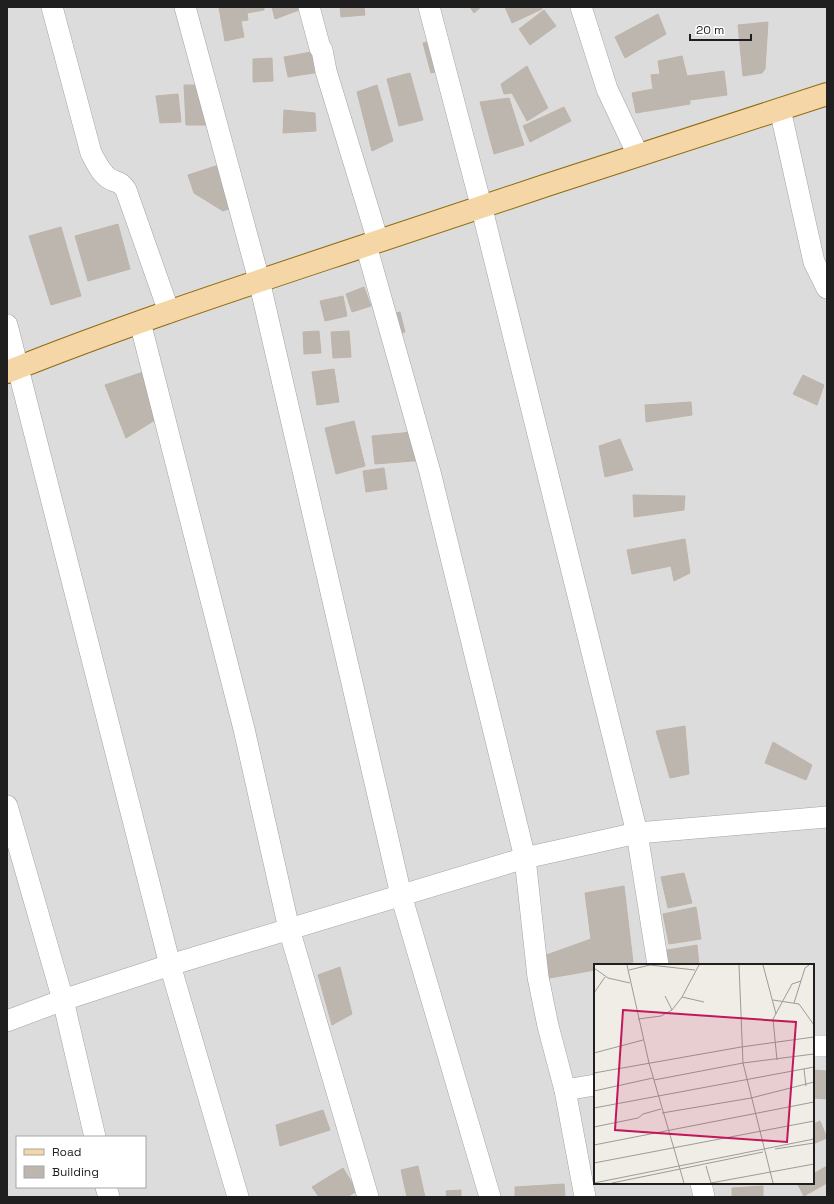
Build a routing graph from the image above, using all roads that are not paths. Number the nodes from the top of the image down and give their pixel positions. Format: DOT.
graph roads {
  1 [pos="52,7"];
  2 [pos="185,7"];
  3 [pos="309,7"];
  4 [pos="429,7"];
  5 [pos="581,7"];
  6 [pos="827,94"];
  7 [pos="780,109"];
  8 [pos="638,155"];
  9 [pos="481,206"];
  10 [pos="372,243"];
  11 [pos="259,280"];
  12 [pos="827,288"];
  13 [pos="169,312"];
  14 [pos="140,322"];
  15 [pos="7,325"];
  16 [pos="13,370"];
  17 [pos="7,806"];
  18 [pos="827,817"];
  19 [pos="637,833"];
  20 [pos="525,858"];
  21 [pos="401,895"];
  22 [pos="289,929"];
  23 [pos="658,964"];
  24 [pos="170,965"];
  25 [pos="62,1000"];
  26 [pos="7,1021"];
  27 [pos="814,1046"];
  28 [pos="827,1046"];
  29 [pos="594,1085"];
  30 [pos="565,1090"];
  31 [pos="95,1136"];
  32 [pos="701,1184"];
  33 [pos="238,1197"];
  34 [pos="368,1197"];
  35 [pos="490,1197"];
  36 [pos="585,1197"];
  37 [pos="704,1197"];
  1 -- 13 [label="street"];
  2 -- 11 [label="street"];
  3 -- 10 [label="street"];
  4 -- 9 [label="street"];
  5 -- 8 [label="street"];
  6 -- 7 [label="main road"];
  7 -- 8 [label="main road"];
  7 -- 12 [label="street"];
  8 -- 9 [label="main road"];
  9 -- 10 [label="main road"];
  9 -- 19 [label="street"];
  10 -- 11 [label="main road"];
  10 -- 20 [label="street"];
  11 -- 13 [label="main road"];
  11 -- 21 [label="street"];
  13 -- 14 [label="main road"];
  14 -- 16 [label="main road"];
  14 -- 22 [label="street"];
  15 -- 16 [label="street"];
  16 -- 24 [label="street"];
  17 -- 25 [label="street"];
  18 -- 19 [label="street"];
  19 -- 20 [label="street"];
  19 -- 23 [label="street"];
  20 -- 21 [label="street"];
  20 -- 30 [label="street"];
  21 -- 22 [label="street"];
  21 -- 35 [label="street"];
  22 -- 24 [label="street"];
  22 -- 34 [label="street"];
  24 -- 25 [label="street"];
  24 -- 33 [label="street"];
  25 -- 26 [label="street"];
  25 -- 31 [label="street"];
  27 -- 28 [label="street"];
  29 -- 30 [label="street"];
  30 -- 36 [label="street"];
  32 -- 37 [label="street"];
}
